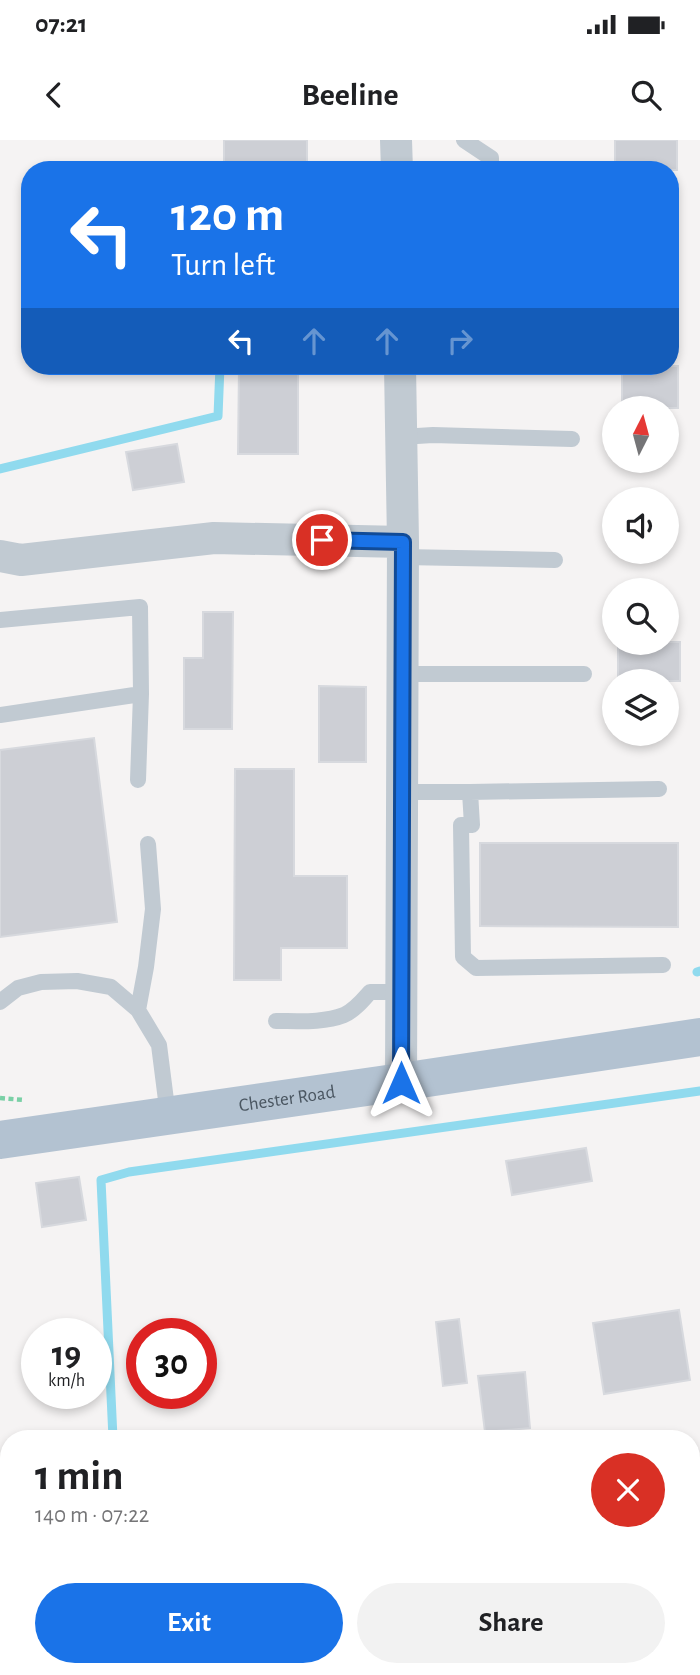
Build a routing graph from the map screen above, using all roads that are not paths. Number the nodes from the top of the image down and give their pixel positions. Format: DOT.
graph roads {
  1 [pos="396,140"];
  2 [pos="464,140"];
  3 [pos="397,161"];
  4 [pos="491,161"];
  5 [pos="400,375"];
  6 [pos="401,437"];
  7 [pos="572,439"];
  8 [pos="403,549"];
  9 [pos="0,556"];
  10 [pos="555,560"];
  11 [pos="0,620"];
  12 [pos="402,674"];
  13 [pos="584,674"];
  14 [pos="141,694"];
  15 [pos="0,715"];
  16 [pos="138,780"];
  17 [pos="659,789"];
  18 [pos="402,792"];
  19 [pos="470,792"];
  20 [pos="148,845"];
  21 [pos="663,965"];
  22 [pos="401,992"];
  23 [pos="0,1002"];
  24 [pos="138,1010"];
  25 [pos="276,1021"];
  26 [pos="700,1037"];
  27 [pos="401,1083"];
  28 [pos="168,1116"];
  29 [pos="0,1140"];
  1 -- 3 [label="street"];
  2 -- 4 [label="lane"];
  5 -- 6 [label="street"];
  6 -- 7 [label="lane"];
  6 -- 8 [label="street"];
  8 -- 9 [label="street"];
  8 -- 10 [label="lane"];
  8 -- 12 [label="street"];
  11 -- 14 [label="lane"];
  12 -- 13 [label="lane"];
  12 -- 18 [label="street"];
  14 -- 15 [label="lane"];
  14 -- 16 [label="lane"];
  17 -- 19 [label="lane"];
  18 -- 19 [label="lane"];
  18 -- 22 [label="street"];
  19 -- 21 [label="lane"];
  20 -- 24 [label="lane"];
  22 -- 25 [label="lane"];
  22 -- 27 [label="street"];
  23 -- 24 [label="lane"];
  24 -- 28 [label="lane"];
  26 -- 27 [label="main road, Chester Road"];
  27 -- 28 [label="main road, Chester Road"];
  28 -- 29 [label="main road, Chester Road"];
}
